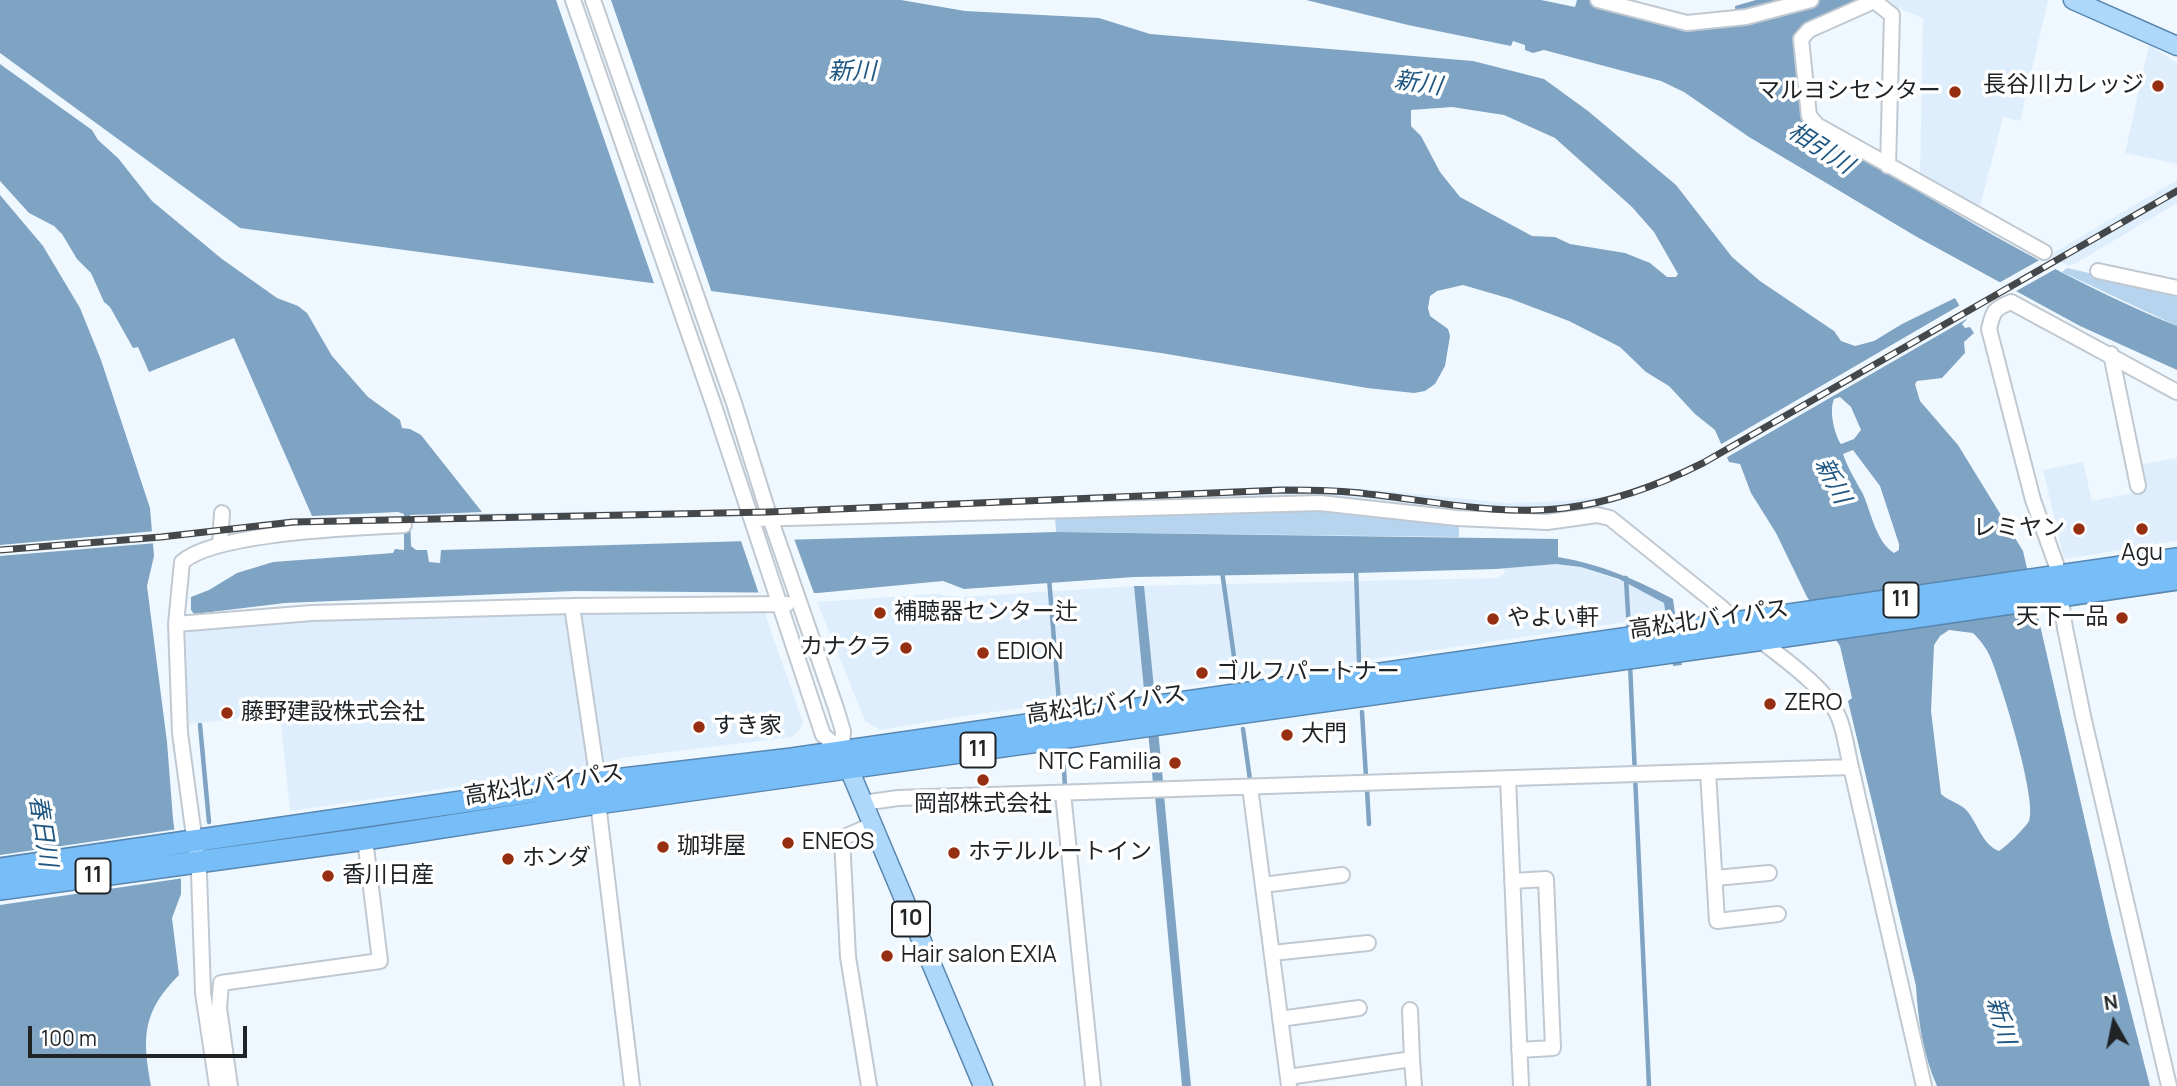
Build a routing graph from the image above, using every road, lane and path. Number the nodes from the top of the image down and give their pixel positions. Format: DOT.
graph roads {
  1 [pos="573,0"];
  2 [pos="593,0"];
  3 [pos="1598,0"];
  4 [pos="1811,0"];
  5 [pos="2073,0"];
  6 [pos="1873,1"];
  7 [pos="1621,5"];
  8 [pos="2177,46"];
  9 [pos="1888,166"];
  10 [pos="2044,252"];
  11 [pos="2098,271"];
  12 [pos="2177,288"];
  13 [pos="2110,354"];
  14 [pos="2177,392"];
  15 [pos="2138,486"];
  16 [pos="222,513"];
  17 [pos="771,518"];
  18 [pos="752,519"];
  19 [pos="404,525"];
  20 [pos="220,544"];
  21 [pos="2177,559"];
  22 [pos="2177,579"];
  23 [pos="2056,586"];
  24 [pos="799,600"];
  25 [pos="779,601"];
  26 [pos="572,606"];
  27 [pos="176,624"];
  28 [pos="1755,631"];
  29 [pos="845,759"];
  30 [pos="1851,767"];
  31 [pos="1708,772"];
  32 [pos="1508,778"];
  33 [pos="1250,787"];
  34 [pos="598,792"];
  35 [pos="1063,793"];
  36 [pos="863,803"];
  37 [pos="872,825"];
  38 [pos="314,835"];
  39 [pos="365,839"];
  40 [pos="190,852"];
  41 [pos="0,869"];
  42 [pos="1769,873"];
  43 [pos="1342,875"];
  44 [pos="1714,878"];
  45 [pos="1513,881"];
  46 [pos="1263,885"];
  47 [pos="0,889"];
  48 [pos="1778,914"];
  49 [pos="1368,943"];
  50 [pos="1272,953"];
  51 [pos="1359,1008"];
  52 [pos="1410,1010"];
  53 [pos="1280,1019"];
  54 [pos="1519,1050"];
  55 [pos="1412,1059"];
  56 [pos="1288,1081"];
  57 [pos="217,1086"];
  58 [pos="230,1086"];
  59 [pos="632,1086"];
  60 [pos="869,1086"];
  61 [pos="983,1086"];
  62 [pos="1093,1086"];
  63 [pos="1414,1086"];
  64 [pos="1521,1086"];
  65 [pos="1924,1086"];
  66 [pos="2169,1086"];
  1 -- 18 [label="street"];
  2 -- 17 [label="street"];
  3 -- 7 [label="street"];
  4 -- 7 [label="street"];
  5 -- 8 [label="main road"];
  6 -- 9 [label="street"];
  6 -- 9 [label="street"];
  9 -- 10 [label="street"];
  11 -- 12 [label="street"];
  13 -- 14 [label="street"];
  13 -- 15 [label="street"];
  13 -- 23 [label="street"];
  16 -- 20 [label="street"];
  17 -- 18 [label="street"];
  17 -- 24 [label="street"];
  17 -- 28 [label="street"];
  18 -- 25 [label="street"];
  19 -- 20 [label="street"];
  20 -- 27 [label="street"];
  21 -- 23 [label="highway, 高松北バイパス / 11"];
  22 -- 23 [label="highway, 高松北バイパス / 11"];
  23 -- 28 [label="highway, 高松北バイパス / 11"];
  23 -- 66 [label="street"];
  24 -- 25 [label="street"];
  24 -- 29 [label="street"];
  25 -- 26 [label="street"];
  25 -- 29 [label="street"];
  26 -- 27 [label="street"];
  26 -- 34 [label="street"];
  27 -- 40 [label="street"];
  28 -- 29 [label="highway, 高松北バイパス / 11"];
  28 -- 30 [label="street"];
  29 -- 34 [label="highway, 高松北バイパス / 11"];
  29 -- 36 [label="main road, 10"];
  30 -- 31 [label="street"];
  30 -- 65 [label="street"];
  31 -- 32 [label="street"];
  31 -- 44 [label="street"];
  32 -- 33 [label="street"];
  32 -- 45 [label="street"];
  33 -- 35 [label="street"];
  33 -- 46 [label="street"];
  34 -- 38 [label="highway, 高松北バイパス / 11"];
  34 -- 39 [label="highway, 高松北バイパス / 11"];
  34 -- 59 [label="street"];
  35 -- 36 [label="street"];
  35 -- 62 [label="street"];
  36 -- 37 [label="main road, 10"];
  37 -- 60 [label="street"];
  37 -- 61 [label="main road, 10"];
  38 -- 39 [label="highway, 高松北バイパス / 11"];
  38 -- 40 [label="highway, 高松北バイパス / 11"];
  39 -- 58 [label="street"];
  40 -- 41 [label="highway, 高松北バイパス / 11"];
  40 -- 47 [label="highway, 高松北バイパス / 11"];
  40 -- 57 [label="street"];
  42 -- 44 [label="street"];
  43 -- 46 [label="street"];
  44 -- 48 [label="street"];
  45 -- 54 [label="street"];
  45 -- 54 [label="street"];
  46 -- 50 [label="street"];
  49 -- 50 [label="street"];
  50 -- 53 [label="street"];
  51 -- 53 [label="street"];
  52 -- 55 [label="street"];
  53 -- 56 [label="street"];
  54 -- 64 [label="street"];
  55 -- 56 [label="street"];
  55 -- 63 [label="street"];
}
